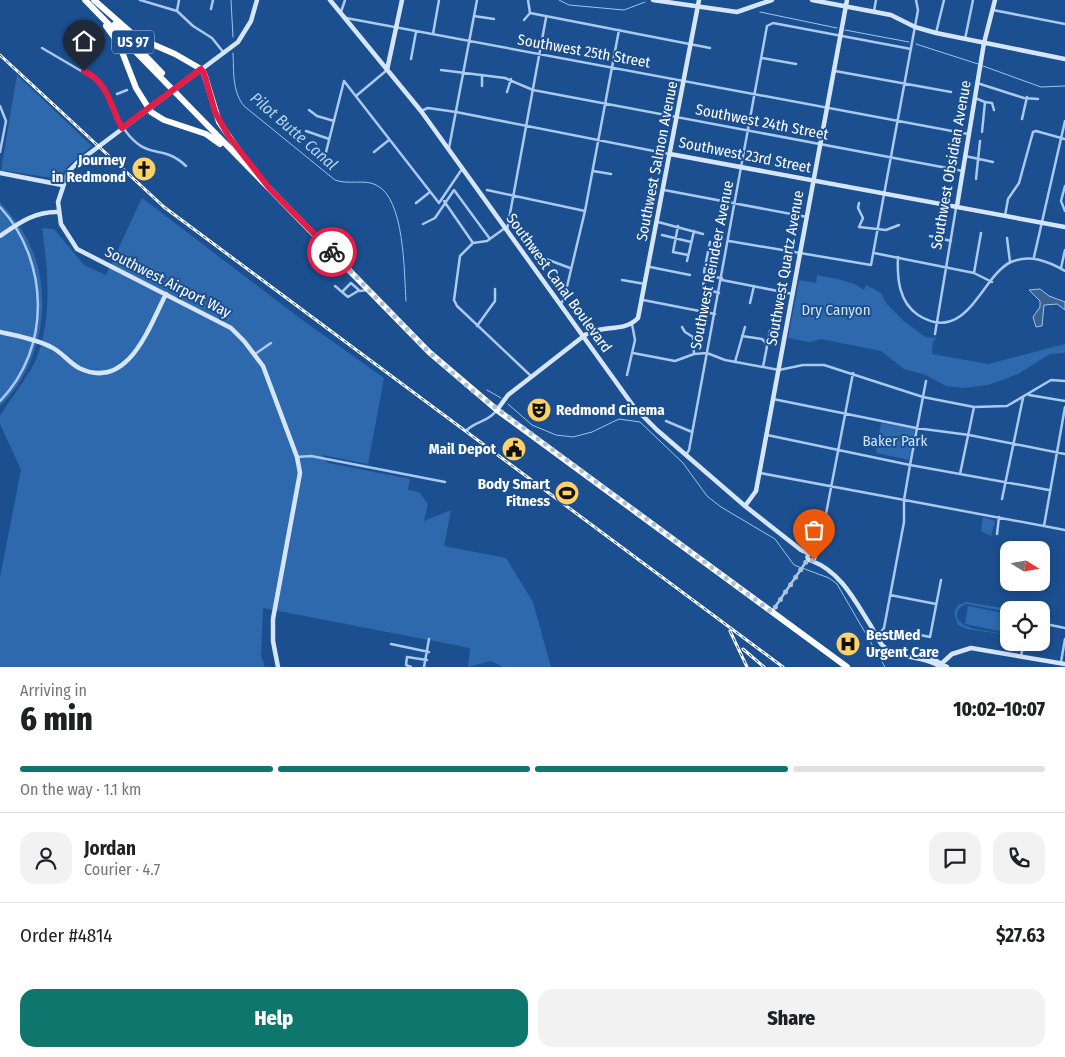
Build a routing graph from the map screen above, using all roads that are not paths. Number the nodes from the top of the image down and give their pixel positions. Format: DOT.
graph roads {
  1 [pos="140,0"];
  2 [pos="179,0"];
  3 [pos="213,0"];
  4 [pos="257,0"];
  5 [pos="330,0"];
  6 [pos="344,0"];
  7 [pos="402,0"];
  8 [pos="439,0"];
  9 [pos="477,0"];
  10 [pos="528,0"];
  11 [pos="653,0"];
  12 [pos="699,0"];
  13 [pos="772,0"];
  14 [pos="812,0"];
  15 [pos="847,0"];
  16 [pos="876,0"];
  17 [pos="916,0"];
  18 [pos="944,0"];
  19 [pos="973,0"];
  20 [pos="994,0"];
  21 [pos="90,1"];
  22 [pos="846,6"];
  23 [pos="698,7"];
  24 [pos="210,9"];
  25 [pos="177,10"];
  26 [pos="992,10"];
  27 [pos="874,11"];
  28 [pos="530,13"];
  29 [pos="342,15"];
  30 [pos="474,16"];
  31 [pos="546,18"];
  32 [pos="494,19"];
  33 [pos="524,20"];
  34 [pos="1065,24"];
  35 [pos="915,27"];
  36 [pos="397,28"];
  37 [pos="619,30"];
  38 [pos="416,32"];
  39 [pos="936,33"];
  40 [pos="433,34"];
  41 [pos="840,36"];
  42 [pos="965,39"];
  43 [pos="468,42"];
  44 [pos="984,43"];
  45 [pos="691,44"];
  46 [pos="42,48"];
  47 [pos="710,48"];
  48 [pos="911,49"];
  49 [pos="224,53"];
  50 [pos="540,55"];
  51 [pos="762,58"];
  52 [pos="411,59"];
  53 [pos="1065,59"];
  54 [pos="796,64"];
  55 [pos="612,68"];
  56 [pos="201,69"];
  57 [pos="387,70"];
  58 [pos="441,70"];
  59 [pos="833,71"];
  60 [pos="462,74"];
  61 [pos="482,75"];
  62 [pos="511,79"];
  63 [pos="685,80"];
  64 [pos="978,83"];
  65 [pos="905,84"];
  66 [pos="482,86"];
  67 [pos="174,89"];
  68 [pos="127,90"];
  69 [pos="533,90"];
  70 [pos="507,92"];
  71 [pos="951,92"];
  72 [pos="117,94"];
  73 [pos="755,94"];
  74 [pos="356,96"];
  75 [pos="1027,97"];
  76 [pos="975,98"];
  77 [pos="1038,99"];
  78 [pos="986,102"];
  79 [pos="606,105"];
  80 [pos="0,106"];
  81 [pos="827,107"];
  82 [pos="148,108"];
  83 [pos="309,110"];
  84 [pos="994,110"];
  85 [pos="421,111"];
  86 [pos="456,112"];
  87 [pos="677,118"];
  88 [pos="1022,119"];
  89 [pos="334,121"];
  90 [pos="898,121"];
  91 [pos="1065,121"];
  92 [pos="527,127"];
  93 [pos="122,128"];
  94 [pos="306,131"];
  95 [pos="748,132"];
  96 [pos="982,132"];
  97 [pos="968,134"];
  98 [pos="2,137"];
  99 [pos="1061,138"];
  100 [pos="329,139"];
  101 [pos="1065,139"];
  102 [pos="389,140"];
  103 [pos="599,140"];
  104 [pos="980,141"];
  105 [pos="1,143"];
  106 [pos="820,145"];
  107 [pos="449,150"];
  108 [pos="0,152"];
  109 [pos="374,152"];
  110 [pos="670,154"];
  111 [pos="965,156"];
  112 [pos="244,158"];
  113 [pos="891,158"];
  114 [pos="977,158"];
  115 [pos="324,160"];
  116 [pos="994,162"];
  117 [pos="186,166"];
  118 [pos="742,167"];
  119 [pos="463,169"];
  120 [pos="593,171"];
  121 [pos="963,171"];
  122 [pos="0,173"];
  123 [pos="611,174"];
  124 [pos="256,177"];
  125 [pos="976,178"];
  126 [pos="813,181"];
  127 [pos="62,185"];
  128 [pos="1065,186"];
  129 [pos="270,189"];
  130 [pos="487,190"];
  131 [pos="664,190"];
  132 [pos="1064,191"];
  133 [pos="430,192"];
  134 [pos="885,194"];
  135 [pos="514,197"];
  136 [pos="444,201"];
  137 [pos="416,203"];
  138 [pos="859,203"];
  139 [pos="735,204"];
  140 [pos="957,206"];
  141 [pos="0,207"];
  142 [pos="585,211"];
  143 [pos="1065,211"];
  144 [pos="58,212"];
  145 [pos="1005,216"];
  146 [pos="807,218"];
  147 [pos="658,222"];
  148 [pos="1041,222"];
  149 [pos="423,224"];
  150 [pos="899,225"];
  151 [pos="16,226"];
  152 [pos="678,226"];
  153 [pos="1065,227"];
  154 [pos="506,230"];
  155 [pos="878,230"];
  156 [pos="694,231"];
  157 [pos="981,233"];
  158 [pos="703,234"];
  159 [pos="662,235"];
  160 [pos="0,236"];
  161 [pos="930,236"];
  162 [pos="676,238"];
  163 [pos="1007,238"];
  164 [pos="490,239"];
  165 [pos="951,240"];
  166 [pos="728,241"];
  167 [pos="691,242"];
  168 [pos="710,242"];
  169 [pos="473,243"];
  170 [pos="1065,250"];
  171 [pos="874,253"];
  172 [pos="688,255"];
  173 [pos="800,255"];
  174 [pos="898,257"];
  175 [pos="1034,257"];
  176 [pos="546,258"];
  177 [pos="687,261"];
  178 [pos="1010,262"];
  179 [pos="650,267"];
  180 [pos="947,267"];
  181 [pos="570,268"];
  182 [pos="1061,268"];
  183 [pos="1065,270"];
  184 [pos="974,273"];
  185 [pos="690,275"];
  186 [pos="704,279"];
  187 [pos="722,279"];
  188 [pos="622,280"];
  189 [pos="992,282"];
  190 [pos="646,285"];
  191 [pos="335,286"];
  192 [pos="754,286"];
  193 [pos="368,289"];
  194 [pos="494,289"];
  195 [pos="358,291"];
  196 [pos="342,292"];
  197 [pos="719,293"];
  198 [pos="166,294"];
  199 [pos="793,294"];
  200 [pos="643,300"];
  201 [pos="750,303"];
  202 [pos="560,305"];
  203 [pos="715,314"];
  204 [pos="937,322"];
  205 [pos="632,324"];
  206 [pos="477,326"];
  207 [pos="682,327"];
  208 [pos="745,327"];
  209 [pos="770,331"];
  210 [pos="0,332"];
  211 [pos="935,334"];
  212 [pos="742,336"];
  213 [pos="582,337"];
  214 [pos="34,341"];
  215 [pos="271,343"];
  216 [pos="767,344"];
  217 [pos="633,353"];
  218 [pos="707,353"];
  219 [pos="255,354"];
  220 [pos="694,354"];
  221 [pos="735,362"];
  222 [pos="763,368"];
  223 [pos="779,370"];
  224 [pos="853,374"];
  225 [pos="627,375"];
  226 [pos="532,377"];
  227 [pos="926,381"];
  228 [pos="1065,381"];
  229 [pos="1027,395"];
  230 [pos="923,397"];
  231 [pos="1023,398"];
  232 [pos="773,400"];
  233 [pos="0,401"];
  234 [pos="1065,401"];
  235 [pos="1065,407"];
  236 [pos="974,408"];
  237 [pos="497,410"];
  238 [pos="845,414"];
  239 [pos="666,421"];
  240 [pos="916,428"];
  241 [pos="467,430"];
  242 [pos="692,432"];
  243 [pos="767,434"];
  244 [pos="968,435"];
  245 [pos="1013,444"];
  246 [pos="838,449"];
  247 [pos="1056,453"];
  248 [pos="1065,454"];
  249 [pos="686,455"];
  250 [pos="297,457"];
  251 [pos="910,465"];
  252 [pos="760,473"];
  253 [pos="960,475"];
  254 [pos="445,482"];
  255 [pos="1005,482"];
  256 [pos="831,486"];
  257 [pos="1049,490"];
  258 [pos="1002,499"];
  259 [pos="904,500"];
  260 [pos="745,506"];
  261 [pos="1000,517"];
  262 [pos="1044,526"];
  263 [pos="1065,530"];
  264 [pos="997,534"];
  265 [pos="811,557"];
  266 [pos="941,580"];
  267 [pos="890,595"];
  268 [pos="936,604"];
  269 [pos="772,612"];
  270 [pos="1050,625"];
  271 [pos="1065,628"];
  272 [pos="896,630"];
  273 [pos="877,637"];
  274 [pos="429,639"];
  275 [pos="1065,639"];
  276 [pos="391,644"];
  277 [pos="1022,651"];
  278 [pos="429,652"];
  279 [pos="1021,656"];
  280 [pos="427,660"];
  281 [pos="1062,665"];
  282 [pos="940,666"];
  283 [pos="278,667"];
  284 [pos="412,667"];
  285 [pos="424,667"];
  286 [pos="847,667"];
  287 [pos="947,667"];
  1 -- 25 [label="street"];
  2 -- 25 [label="street"];
  3 -- 24 [label="street"];
  4 -- 49 [label="main road, Southwest Airport Way"];
  5 -- 29 [label="main road, Southwest Canal Boulevard"];
  6 -- 29 [label="street"];
  7 -- 36 [label="main road"];
  8 -- 40 [label="street"];
  9 -- 30 [label="street"];
  10 -- 28 [label="street"];
  11 -- 23 [label="main road"];
  12 -- 23 [label="main road, Southwest Salmon Avenue"];
  13 -- 23 [label="main road"];
  14 -- 22 [label="main road"];
  15 -- 22 [label="main road, Southwest Quartz Avenue"];
  16 -- 27 [label="street"];
  17 -- 35 [label="street"];
  18 -- 39 [label="street"];
  19 -- 42 [label="street"];
  20 -- 26 [label="main road, Southwest Obsidian Avenue"];
  21 -- 56 [label="highway"];
  21 -- 67 [label="highway, US 97"];
  21 -- 82 [label="highway"];
  22 -- 27 [label="main road"];
  22 -- 41 [label="main road, Southwest Quartz Avenue"];
  23 -- 45 [label="main road, Southwest Salmon Avenue"];
  25 -- 49 [label="street"];
  26 -- 34 [label="street"];
  26 -- 44 [label="main road, Southwest Obsidian Avenue"];
  27 -- 35 [label="main road"];
  28 -- 31 [label="street"];
  28 -- 33 [label="street"];
  29 -- 36 [label="street, Southwest 25th Street"];
  29 -- 57 [label="main road, Southwest Canal Boulevard"];
  30 -- 32 [label="street"];
  30 -- 43 [label="street"];
  31 -- 37 [label="street"];
  31 -- 50 [label="street"];
  35 -- 39 [label="main road"];
  35 -- 48 [label="street"];
  36 -- 38 [label="street, Southwest 25th Street"];
  36 -- 57 [label="main road"];
  37 -- 45 [label="street"];
  37 -- 55 [label="street"];
  38 -- 40 [label="street, Southwest 25th Street"];
  38 -- 52 [label="street"];
  39 -- 42 [label="main road"];
  40 -- 43 [label="street, Southwest 25th Street"];
  41 -- 48 [label="street"];
  41 -- 51 [label="street, Southwest Reindeer Avenue"];
  41 -- 59 [label="main road, Southwest Quartz Avenue"];
  42 -- 44 [label="main road"];
  43 -- 50 [label="street, Southwest 25th Street"];
  43 -- 60 [label="street"];
  44 -- 53 [label="main road"];
  44 -- 64 [label="main road, Southwest Obsidian Avenue"];
  45 -- 47 [label="street"];
  45 -- 63 [label="main road, Southwest Salmon Avenue"];
  46 -- 93 [label="street"];
  48 -- 65 [label="street"];
  49 -- 56 [label="main road, Southwest Airport Way"];
  50 -- 55 [label="street, Southwest 25th Street"];
  50 -- 69 [label="street"];
  51 -- 54 [label="street"];
  51 -- 73 [label="street, Southwest Reindeer Avenue"];
  55 -- 63 [label="street, Southwest 25th Street"];
  55 -- 79 [label="street"];
  56 -- 82 [label="main road, Southwest Airport Way"];
  56 -- 112 [label="highway"];
  57 -- 74 [label="street"];
  57 -- 85 [label="main road, Southwest Canal Boulevard"];
  58 -- 60 [label="street, Southwest 24th Street"];
  59 -- 65 [label="street"];
  59 -- 81 [label="main road, Southwest Quartz Avenue"];
  60 -- 61 [label="street, Southwest 24th Street"];
  60 -- 86 [label="street"];
  61 -- 62 [label="street, Southwest 24th Street"];
  61 -- 66 [label="street"];
  62 -- 69 [label="street, Southwest 24th Street"];
  62 -- 70 [label="street"];
  63 -- 73 [label="street, Southwest 25th Street"];
  63 -- 87 [label="main road, Southwest Salmon Avenue"];
  64 -- 75 [label="street"];
  64 -- 76 [label="main road, Southwest Obsidian Avenue"];
  65 -- 71 [label="street"];
  65 -- 90 [label="street"];
  67 -- 112 [label="highway, US 97"];
  67 -- 124 [label="highway, US 97"];
  68 -- 72 [label="street"];
  69 -- 79 [label="street, Southwest 24th Street"];
  69 -- 92 [label="street"];
  73 -- 81 [label="street, Southwest 25th Street"];
  73 -- 95 [label="street, Southwest Reindeer Avenue"];
  74 -- 89 [label="street"];
  74 -- 102 [label="street"];
  75 -- 77 [label="street"];
  75 -- 88 [label="street"];
  76 -- 78 [label="street"];
  76 -- 97 [label="main road, Southwest Obsidian Avenue"];
  78 -- 84 [label="street"];
  78 -- 96 [label="street"];
  79 -- 87 [label="street, Southwest 24th Street"];
  79 -- 103 [label="street"];
  80 -- 98 [label="street"];
  81 -- 90 [label="street, Southwest 25th Street"];
  81 -- 106 [label="main road, Southwest Quartz Avenue"];
  82 -- 93 [label="main road, Southwest Airport Way"];
  82 -- 124 [label="highway"];
  83 -- 89 [label="street"];
  85 -- 86 [label="street, Southwest 23rd Street"];
  85 -- 107 [label="main road, Southwest Canal Boulevard"];
  86 -- 92 [label="street, Southwest 23rd Street"];
  86 -- 107 [label="street"];
  87 -- 95 [label="street, Southwest 24th Street"];
  87 -- 110 [label="main road, Southwest Salmon Avenue"];
  89 -- 100 [label="street"];
  90 -- 97 [label="street, Southwest 25th Street"];
  90 -- 113 [label="street"];
  91 -- 99 [label="street"];
  92 -- 103 [label="street, Southwest 23rd Street"];
  92 -- 135 [label="street"];
  93 -- 117 [label="street"];
  93 -- 127 [label="main road, Southwest Airport Way"];
  94 -- 100 [label="street"];
  95 -- 106 [label="street, Southwest 24th Street"];
  95 -- 118 [label="street, Southwest Reindeer Avenue"];
  97 -- 111 [label="main road, Southwest Obsidian Avenue"];
  98 -- 105 [label="street"];
  99 -- 101 [label="street"];
  99 -- 145 [label="street"];
  99 -- 148 [label="street"];
  100 -- 115 [label="street"];
  102 -- 109 [label="street"];
  102 -- 133 [label="street"];
  103 -- 110 [label="street, Southwest 23rd Street"];
  103 -- 120 [label="street"];
  104 -- 114 [label="street"];
  105 -- 108 [label="street"];
  106 -- 113 [label="street, Southwest 24th Street"];
  106 -- 126 [label="main road, Southwest Quartz Avenue"];
  107 -- 119 [label="main road, Southwest Canal Boulevard"];
  110 -- 118 [label="main road, Southwest 23rd Street"];
  110 -- 131 [label="main road, Southwest Salmon Avenue"];
  111 -- 114 [label="street"];
  111 -- 121 [label="main road, Southwest Obsidian Avenue"];
  112 -- 129 [label="highway, US 97"];
  113 -- 121 [label="street, Southwest 24th Street"];
  113 -- 134 [label="street"];
  114 -- 116 [label="street"];
  114 -- 125 [label="street"];
  118 -- 126 [label="main road, Southwest 23rd Street"];
  118 -- 139 [label="street, Southwest Reindeer Avenue"];
  119 -- 133 [label="street"];
  119 -- 154 [label="main road, Southwest Canal Boulevard"];
  120 -- 123 [label="street"];
  120 -- 142 [label="street"];
  121 -- 140 [label="main road, Southwest Obsidian Avenue"];
  122 -- 127 [label="main road"];
  124 -- 129 [label="highway, US 97"];
  126 -- 134 [label="main road, Southwest 23rd Street"];
  126 -- 146 [label="main road, Southwest Quartz Avenue"];
  127 -- 144 [label="main road, Southwest Airport Way"];
  128 -- 132 [label="street"];
  129 -- 193 [label="highway, US 97"];
  130 -- 135 [label="street"];
  131 -- 139 [label="street"];
  131 -- 147 [label="main road, Southwest Salmon Avenue"];
  132 -- 143 [label="street"];
  133 -- 137 [label="street"];
  134 -- 140 [label="main road, Southwest 23rd Street"];
  134 -- 155 [label="street"];
  135 -- 142 [label="street"];
  135 -- 154 [label="street"];
  136 -- 149 [label="street"];
  136 -- 164 [label="street"];
  136 -- 169 [label="street"];
  138 -- 155 [label="street"];
  139 -- 146 [label="street"];
  139 -- 166 [label="street, Southwest Reindeer Avenue"];
  140 -- 145 [label="main road, Southwest 23rd Street"];
  140 -- 165 [label="street, Southwest Obsidian Avenue"];
  141 -- 151 [label="street"];
  142 -- 181 [label="street"];
  144 -- 151 [label="main road"];
  144 -- 198 [label="main road, Southwest Airport Way"];
  145 -- 148 [label="main road, Southwest 23rd Street"];
  146 -- 173 [label="main road, Southwest Quartz Avenue"];
  147 -- 152 [label="street"];
  147 -- 179 [label="main road, Southwest Salmon Avenue"];
  148 -- 153 [label="main road, Southwest 23rd Street"];
  148 -- 175 [label="street"];
  150 -- 155 [label="street"];
  151 -- 160 [label="main road"];
  151 -- 214 [label="street"];
  152 -- 156 [label="street"];
  152 -- 162 [label="street"];
  154 -- 164 [label="street"];
  154 -- 202 [label="main road, Southwest Canal Boulevard"];
  155 -- 171 [label="street"];
  156 -- 158 [label="street"];
  156 -- 167 [label="street"];
  157 -- 184 [label="street"];
  159 -- 162 [label="street"];
  161 -- 165 [label="street"];
  162 -- 167 [label="street"];
  162 -- 172 [label="street"];
  163 -- 178 [label="street"];
  164 -- 169 [label="street"];
  165 -- 180 [label="street, Southwest Obsidian Avenue"];
  166 -- 173 [label="street"];
  166 -- 187 [label="street, Southwest Reindeer Avenue"];
  167 -- 172 [label="street"];
  168 -- 187 [label="street"];
  169 -- 206 [label="street"];
  170 -- 182 [label="street"];
  171 -- 173 [label="street"];
  171 -- 174 [label="street"];
  172 -- 177 [label="street"];
  173 -- 199 [label="main road, Southwest Quartz Avenue"];
  174 -- 180 [label="street"];
  174 -- 204 [label="street"];
  175 -- 178 [label="street"];
  175 -- 182 [label="street"];
  176 -- 181 [label="street"];
  178 -- 189 [label="street"];
  179 -- 185 [label="street"];
  179 -- 190 [label="main road, Southwest Salmon Avenue"];
  180 -- 184 [label="street"];
  180 -- 204 [label="street, Southwest Obsidian Avenue"];
  181 -- 202 [label="street"];
  182 -- 183 [label="street"];
  184 -- 189 [label="street"];
  186 -- 197 [label="street"];
  187 -- 192 [label="street"];
  187 -- 197 [label="street, Southwest Reindeer Avenue"];
  188 -- 190 [label="street"];
  189 -- 204 [label="street"];
  190 -- 200 [label="main road, Southwest Salmon Avenue"];
  191 -- 196 [label="street"];
  192 -- 199 [label="street"];
  192 -- 201 [label="street"];
  193 -- 195 [label="street"];
  193 -- 237 [label="highway, US 97"];
  194 -- 206 [label="street"];
  195 -- 196 [label="street"];
  195 -- 196 [label="street"];
  197 -- 203 [label="street, Southwest Reindeer Avenue"];
  198 -- 214 [label="main road"];
  198 -- 219 [label="main road, Southwest Airport Way"];
  199 -- 223 [label="main road, Southwest Quartz Avenue"];
  200 -- 203 [label="street"];
  200 -- 205 [label="main road, Southwest Salmon Avenue"];
  202 -- 213 [label="main road, Southwest Canal Boulevard"];
  203 -- 218 [label="street, Southwest Reindeer Avenue"];
  204 -- 211 [label="street, Southwest Obsidian Avenue"];
  205 -- 213 [label="main road"];
  205 -- 217 [label="street, Southwest Salmon Avenue"];
  206 -- 226 [label="street"];
  207 -- 220 [label="street"];
  208 -- 212 [label="street"];
  209 -- 216 [label="street"];
  210 -- 214 [label="main road"];
  212 -- 216 [label="street"];
  212 -- 221 [label="street"];
  213 -- 226 [label="main road"];
  213 -- 249 [label="main road, Southwest Canal Boulevard"];
  214 -- 233 [label="street"];
  215 -- 219 [label="street"];
  216 -- 222 [label="street"];
  217 -- 220 [label="street"];
  217 -- 225 [label="street, Southwest Salmon Avenue"];
  218 -- 220 [label="street"];
  218 -- 221 [label="street"];
  218 -- 242 [label="street, Southwest Reindeer Avenue"];
  219 -- 250 [label="main road, Southwest Airport Way"];
  221 -- 222 [label="street"];
  222 -- 223 [label="street"];
  223 -- 224 [label="street"];
  223 -- 232 [label="main road, Southwest Quartz Avenue"];
  224 -- 230 [label="street"];
  224 -- 238 [label="street"];
  226 -- 237 [label="main road"];
  227 -- 230 [label="street"];
  228 -- 229 [label="street"];
  229 -- 231 [label="street"];
  229 -- 234 [label="street"];
  230 -- 236 [label="street"];
  230 -- 240 [label="street"];
  231 -- 236 [label="street"];
  231 -- 245 [label="street"];
  232 -- 238 [label="street"];
  232 -- 243 [label="main road, Southwest Quartz Avenue"];
  235 -- 247 [label="street"];
  236 -- 244 [label="street"];
  237 -- 241 [label="street"];
  237 -- 269 [label="highway, US 97"];
  238 -- 240 [label="street"];
  238 -- 246 [label="street"];
  239 -- 242 [label="street"];
  240 -- 244 [label="street"];
  240 -- 251 [label="street"];
  242 -- 249 [label="street, Southwest Reindeer Avenue"];
  243 -- 246 [label="street"];
  243 -- 252 [label="main road, Southwest Quartz Avenue"];
  244 -- 245 [label="street"];
  244 -- 253 [label="street"];
  245 -- 247 [label="street"];
  245 -- 255 [label="street"];
  246 -- 251 [label="street"];
  246 -- 256 [label="street"];
  247 -- 248 [label="street"];
  247 -- 257 [label="street"];
  249 -- 260 [label="main road, Southwest Canal Boulevard"];
  250 -- 254 [label="street"];
  250 -- 283 [label="main road, Southwest Airport Way"];
  251 -- 253 [label="street"];
  251 -- 259 [label="street"];
  252 -- 256 [label="street"];
  252 -- 260 [label="main road, Southwest Quartz Avenue"];
  253 -- 255 [label="street"];
  255 -- 257 [label="street"];
  255 -- 258 [label="street"];
  256 -- 259 [label="street"];
  256 -- 265 [label="street"];
  257 -- 262 [label="street"];
  259 -- 261 [label="street"];
  259 -- 267 [label="street"];
  260 -- 265 [label="main road, Southwest Canal Boulevard"];
  261 -- 262 [label="street"];
  261 -- 264 [label="street"];
  262 -- 263 [label="street"];
  265 -- 269 [label="street"];
  265 -- 273 [label="main road, Southwest Canal Boulevard"];
  266 -- 268 [label="street"];
  267 -- 268 [label="street"];
  267 -- 273 [label="street"];
  268 -- 272 [label="street"];
  269 -- 286 [label="highway, US 97"];
  270 -- 271 [label="street"];
  273 -- 282 [label="main road, Southwest Canal Boulevard"];
  274 -- 285 [label="street"];
  275 -- 281 [label="street"];
  276 -- 278 [label="street"];
  277 -- 279 [label="street"];
  279 -- 281 [label="main road"];
  279 -- 282 [label="main road"];
  280 -- 284 [label="street"];
  282 -- 287 [label="main road, Southwest Canal Boulevard"];
}
